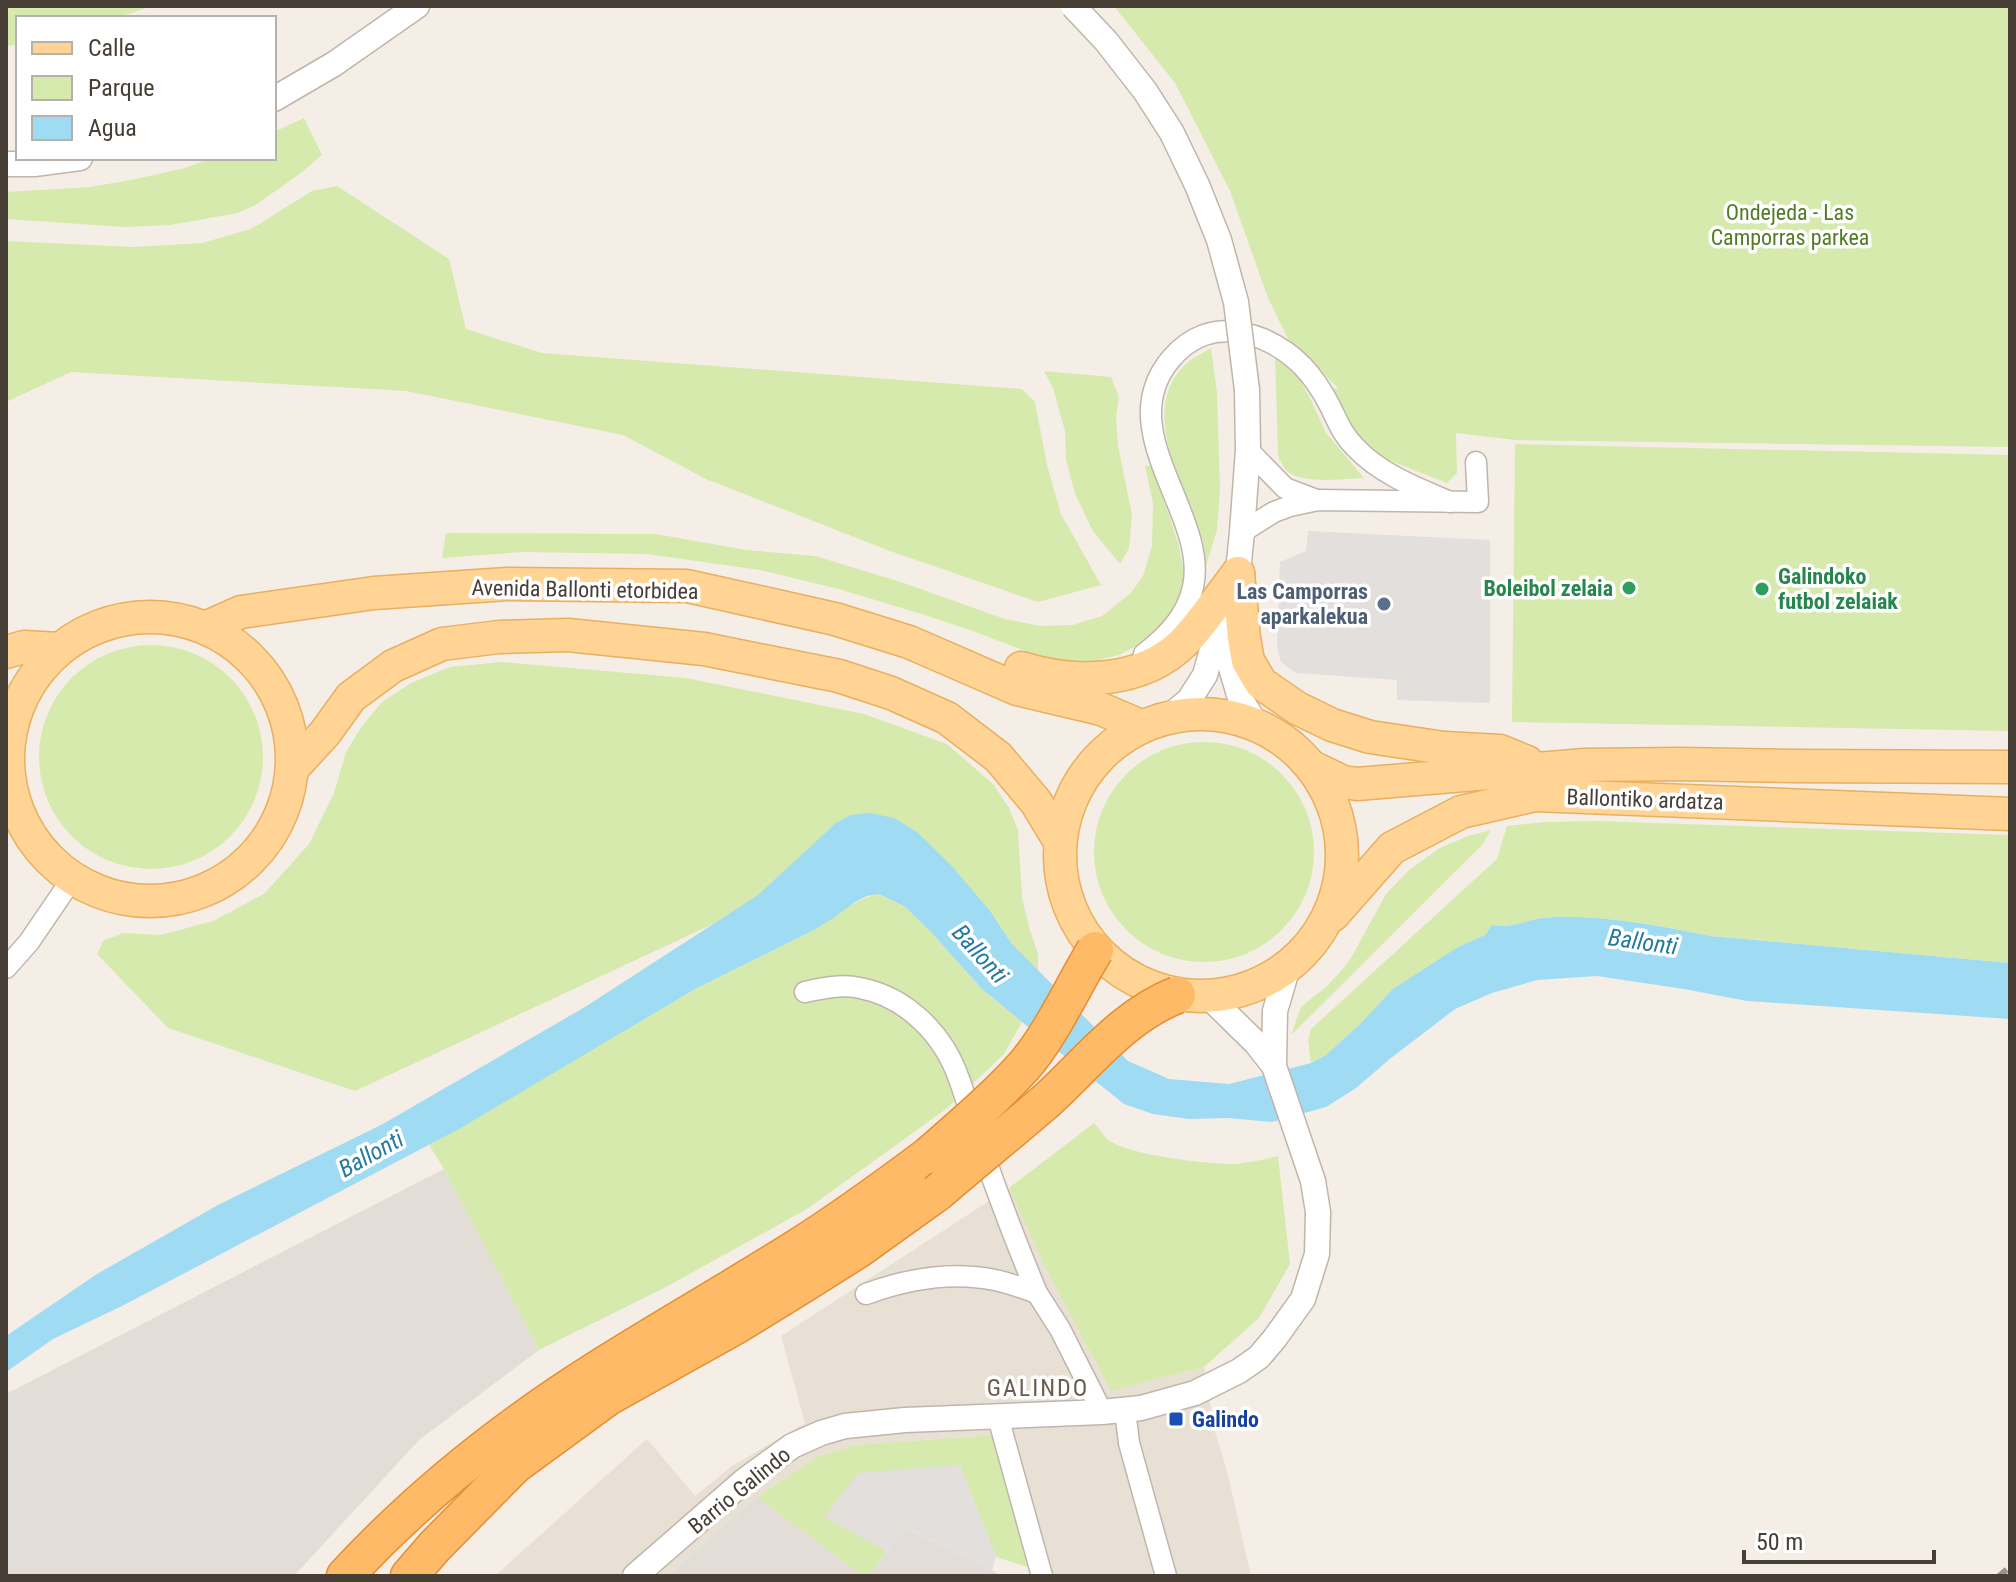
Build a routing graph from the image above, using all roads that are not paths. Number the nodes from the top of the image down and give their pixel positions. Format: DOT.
graph roads {
  1 [pos="417,6"];
  2 [pos="1073,6"];
  3 [pos="276,98"];
  4 [pos="65,160"];
  5 [pos="6,164"];
  6 [pos="1248,450"];
  7 [pos="1476,462"];
  8 [pos="1318,500"];
  9 [pos="1450,502"];
  10 [pos="1242,532"];
  11 [pos="1238,573"];
  12 [pos="205,628"];
  13 [pos="909,642"];
  14 [pos="59,649"];
  15 [pos="6,652"];
  16 [pos="1117,675"];
  17 [pos="1155,721"];
  18 [pos="1256,724"];
  19 [pos="2010,767"];
  20 [pos="1314,768"];
  21 [pos="1541,768"];
  22 [pos="292,769"];
  23 [pos="9,795"];
  24 [pos="2010,814"];
  25 [pos="1059,840"];
  26 [pos="72,879"];
  27 [pos="1326,923"];
  28 [pos="1095,950"];
  29 [pos="1288,967"];
  30 [pos="6,968"];
  31 [pos="805,992"];
  32 [pos="1193,996"];
  33 [pos="1274,1066"];
  34 [pos="1037,1293"];
  35 [pos="866,1294"];
  36 [pos="1114,1411"];
  37 [pos="998,1417"];
  38 [pos="345,1576"];
  39 [pos="409,1576"];
  40 [pos="635,1576"];
  41 [pos="1042,1576"];
  42 [pos="1166,1576"];
  1 -- 3 [label="street"];
  2 -- 6 [label="street, bridge"];
  4 -- 5 [label="street"];
  6 -- 8 [label="street"];
  6 -- 10 [label="street"];
  7 -- 9 [label="street"];
  8 -- 9 [label="street"];
  8 -- 10 [label="street"];
  9 -- 16 [label="street"];
  10 -- 11 [label="street"];
  11 -- 16 [label="main road"];
  11 -- 17 [label="street"];
  11 -- 18 [label="street"];
  11 -- 21 [label="main road"];
  12 -- 13 [label="main road, Avenida Ballonti etorbidea"];
  12 -- 14 [label="main road"];
  12 -- 22 [label="main road"];
  13 -- 16 [label="main road"];
  13 -- 17 [label="main road, Avenida Ballonti etorbidea"];
  14 -- 15 [label="main road"];
  14 -- 23 [label="main road"];
  17 -- 18 [label="main road"];
  17 -- 25 [label="main road"];
  18 -- 20 [label="main road"];
  19 -- 21 [label="main road, Ballontiko ardatza"];
  20 -- 21 [label="main road, Ballontiko ardatza"];
  20 -- 27 [label="main road"];
  22 -- 25 [label="main road"];
  22 -- 26 [label="main road"];
  23 -- 26 [label="main road"];
  24 -- 27 [label="main road, Ballontiko ardatza"];
  25 -- 28 [label="main road"];
  26 -- 30 [label="street"];
  27 -- 29 [label="main road"];
  28 -- 32 [label="main road"];
  28 -- 38 [label="highway, bridge"];
  29 -- 32 [label="main road"];
  29 -- 33 [label="street"];
  31 -- 34 [label="street"];
  32 -- 33 [label="street"];
  32 -- 39 [label="highway, bridge"];
  33 -- 36 [label="street, Barrio Galindo"];
  34 -- 35 [label="street"];
  34 -- 36 [label="street"];
  36 -- 37 [label="street, Barrio Galindo"];
  36 -- 42 [label="street"];
  37 -- 40 [label="street, Barrio Galindo"];
  37 -- 41 [label="street"];
}
